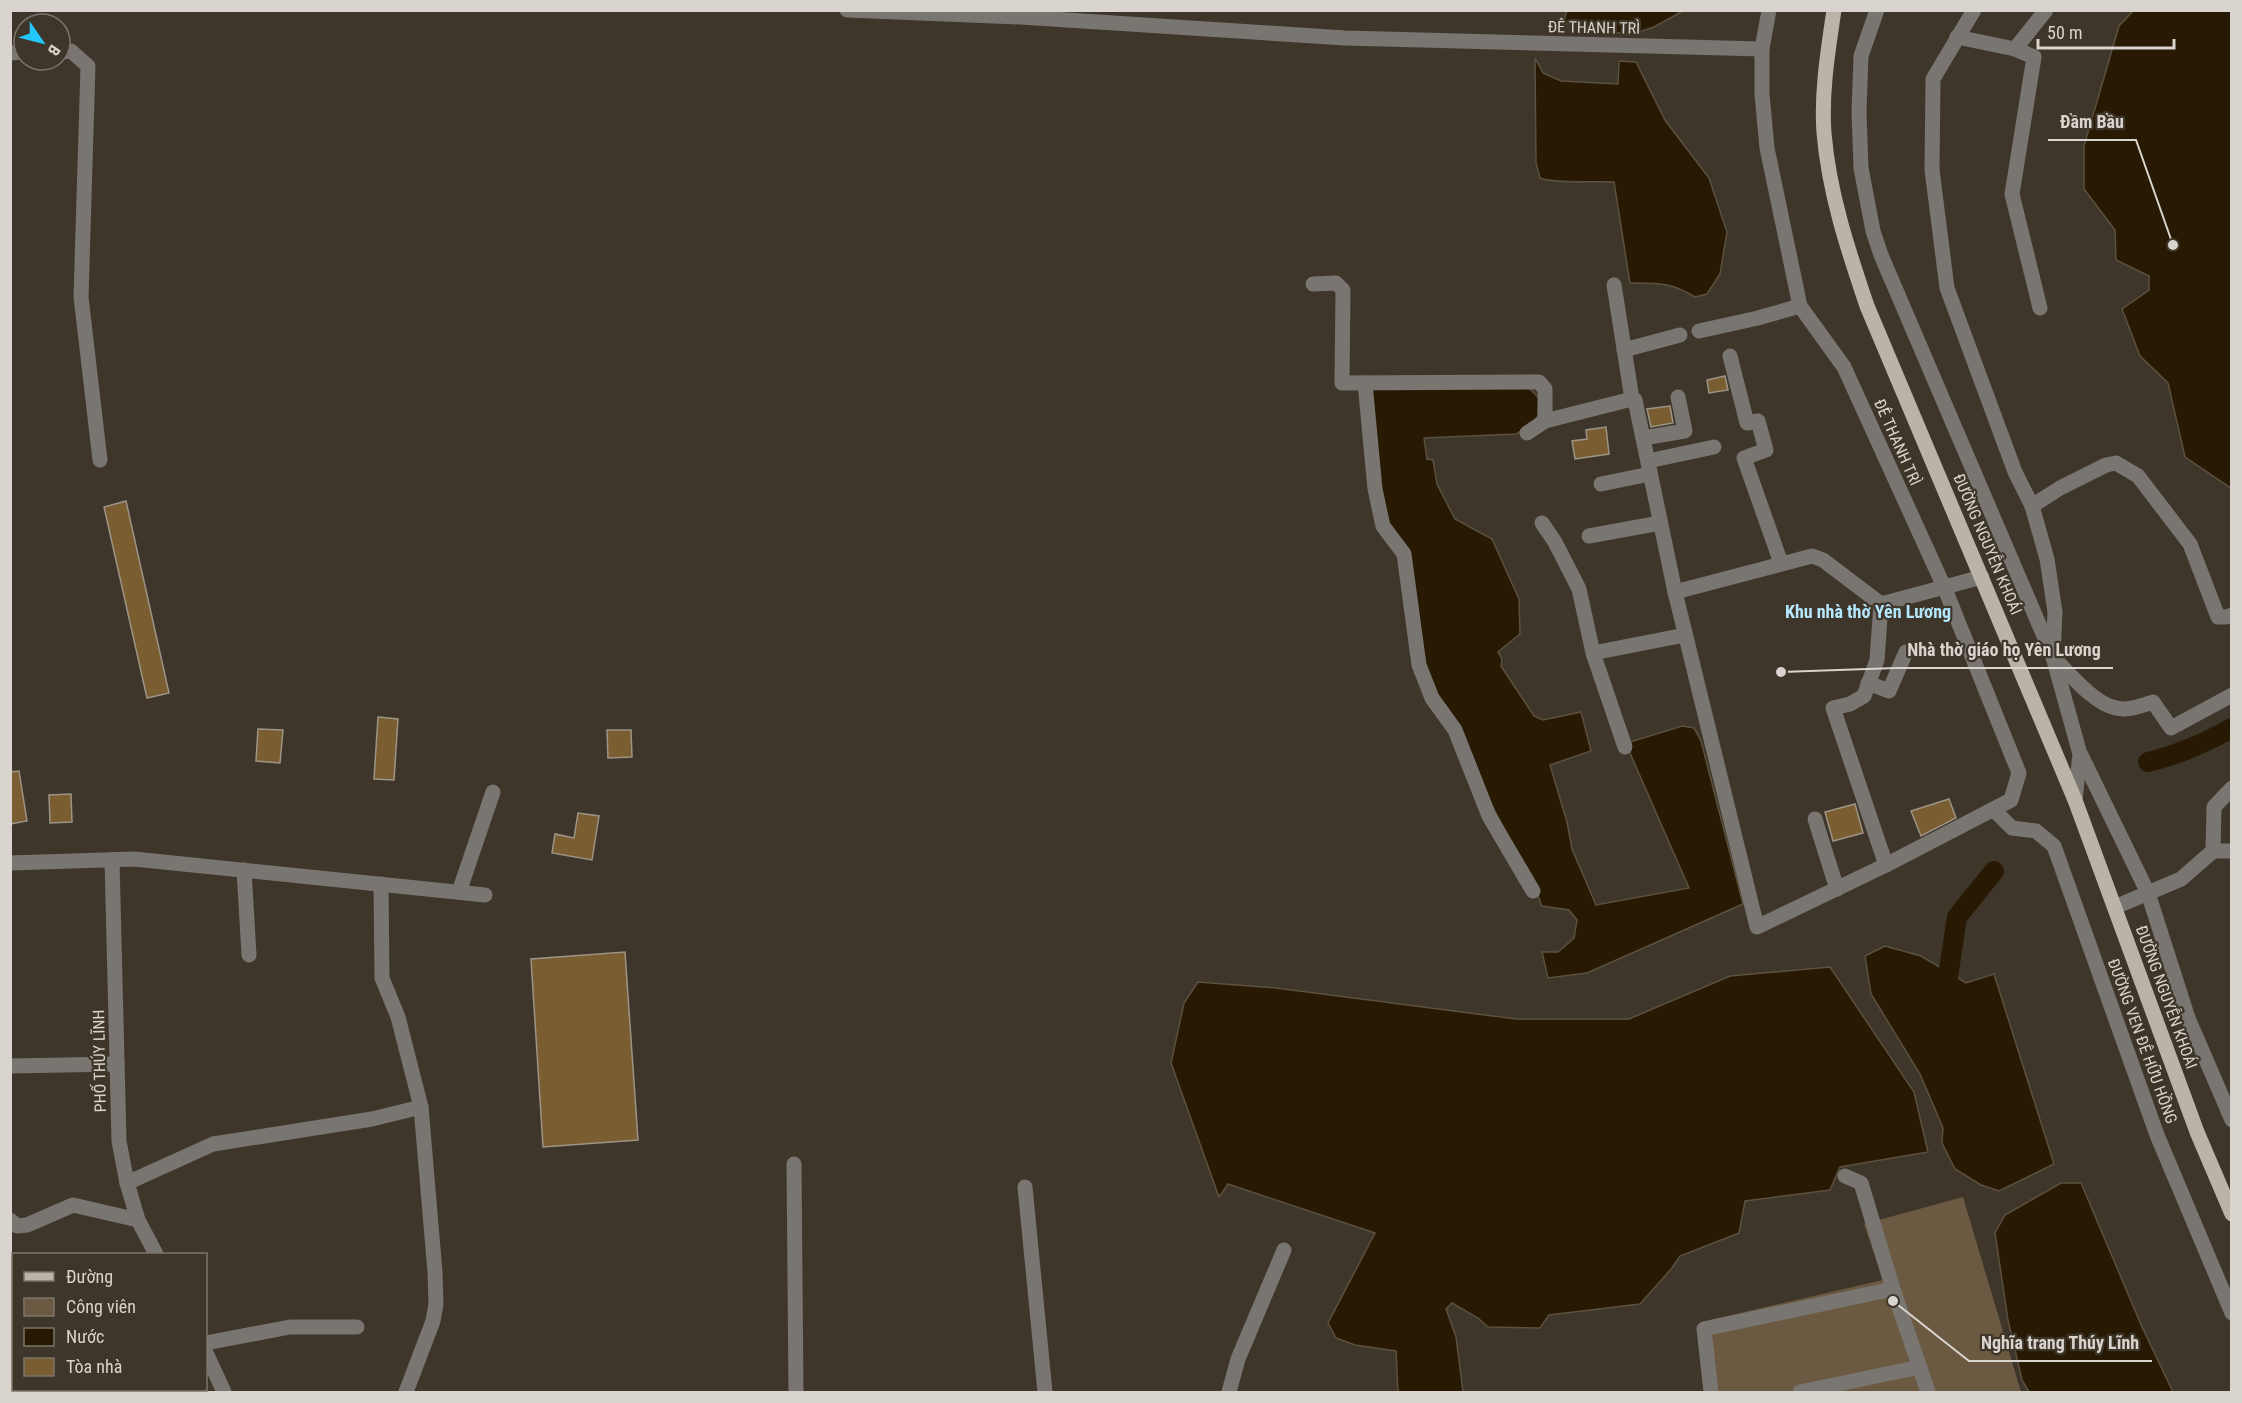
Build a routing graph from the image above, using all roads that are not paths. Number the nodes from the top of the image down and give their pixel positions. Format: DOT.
graph roads {
  1 [pos="848,10"];
  2 [pos="1769,10"];
  3 [pos="1834,10"];
  4 [pos="1877,10"];
  5 [pos="1974,10"];
  6 [pos="2046,10"];
  7 [pos="1021,14"];
  8 [pos="1957,37"];
  9 [pos="1762,49"];
  10 [pos="2014,49"];
  11 [pos="72,52"];
  12 [pos="1313,284"];
  13 [pos="1614,285"];
  14 [pos="1800,306"];
  15 [pos="2040,309"];
  16 [pos="1699,331"];
  17 [pos="1680,335"];
  18 [pos="1624,350"];
  19 [pos="1730,356"];
  20 [pos="1365,383"];
  21 [pos="1678,397"];
  22 [pos="1632,399"];
  23 [pos="1545,421"];
  24 [pos="1527,434"];
  25 [pos="1643,438"];
  26 [pos="1714,447"];
  27 [pos="99,460"];
  28 [pos="1649,467"];
  29 [pos="1601,484"];
  30 [pos="2032,506"];
  31 [pos="1542,523"];
  32 [pos="1660,523"];
  33 [pos="1589,536"];
  34 [pos="1781,563"];
  35 [pos="1982,577"];
  36 [pos="1945,589"];
  37 [pos="1674,592"];
  38 [pos="1881,604"];
  39 [pos="2232,615"];
  40 [pos="1685,635"];
  41 [pos="1906,652"];
  42 [pos="1593,653"];
  43 [pos="2052,657"];
  44 [pos="1868,683"];
  45 [pos="2232,695"];
  46 [pos="1625,747"];
  47 [pos="2080,754"];
  48 [pos="2232,788"];
  49 [pos="493,792"];
  50 [pos="2075,800"];
  51 [pos="1994,810"];
  52 [pos="1815,819"];
  53 [pos="2213,851"];
  54 [pos="2232,851"];
  55 [pos="112,860"];
  56 [pos="10,863"];
  57 [pos="1886,865"];
  58 [pos="244,870"];
  59 [pos="381,884"];
  60 [pos="1837,889"];
  61 [pos="1533,891"];
  62 [pos="459,892"];
  63 [pos="2148,893"];
  64 [pos="485,895"];
  65 [pos="2115,907"];
  66 [pos="249,955"];
  67 [pos="117,1064"];
  68 [pos="10,1066"];
  69 [pos="421,1107"];
  70 [pos="2232,1120"];
  71 [pos="794,1164"];
  72 [pos="1845,1176"];
  73 [pos="127,1183"];
  74 [pos="1025,1187"];
  75 [pos="2232,1214"];
  76 [pos="10,1220"];
  77 [pos="138,1220"];
  78 [pos="1284,1250"];
  79 [pos="155,1253"];
  80 [pos="1893,1289"];
  81 [pos="2232,1313"];
  82 [pos="357,1327"];
  83 [pos="207,1342"];
  84 [pos="207,1355"];
  85 [pos="1920,1367"];
  86 [pos="224,1392"];
  87 [pos="406,1392"];
  88 [pos="796,1392"];
  89 [pos="1045,1392"];
  90 [pos="1229,1392"];
  91 [pos="1711,1392"];
  92 [pos="1800,1392"];
  93 [pos="1928,1392"];
  1 -- 7 [label="street, ĐÊ THANH TRÌ"];
  2 -- 9 [label="street"];
  3 -- 35 [label="main road, ĐƯỜNG NGUYỄN KHOÁI"];
  4 -- 43 [label="street"];
  5 -- 8 [label="street"];
  6 -- 10 [label="street"];
  7 -- 9 [label="street, ĐÊ THANH TRÌ"];
  8 -- 10 [label="street"];
  8 -- 30 [label="street"];
  9 -- 14 [label="street, ĐÊ THANH TRÌ"];
  10 -- 15 [label="street"];
  11 -- 27 [label="street"];
  12 -- 20 [label="street"];
  13 -- 18 [label="street"];
  14 -- 16 [label="street"];
  14 -- 36 [label="street, ĐÊ THANH TRÌ"];
  17 -- 18 [label="street"];
  18 -- 22 [label="street"];
  19 -- 34 [label="street"];
  20 -- 23 [label="street"];
  20 -- 61 [label="street"];
  21 -- 25 [label="street"];
  22 -- 23 [label="street"];
  22 -- 25 [label="street"];
  23 -- 24 [label="street"];
  25 -- 28 [label="street"];
  26 -- 28 [label="street"];
  28 -- 29 [label="street"];
  28 -- 32 [label="street"];
  30 -- 39 [label="street"];
  30 -- 43 [label="street"];
  31 -- 42 [label="street"];
  32 -- 33 [label="street"];
  32 -- 37 [label="street"];
  34 -- 37 [label="street"];
  34 -- 38 [label="street"];
  35 -- 36 [label="street"];
  35 -- 50 [label="main road, ĐƯỜNG NGUYỄN KHOÁI"];
  36 -- 38 [label="street"];
  36 -- 51 [label="street, ĐÊ THANH TRÌ"];
  37 -- 40 [label="street"];
  38 -- 44 [label="street"];
  40 -- 42 [label="street"];
  40 -- 60 [label="street, ĐÊ THANH TRÌ"];
  41 -- 44 [label="street"];
  42 -- 46 [label="street"];
  43 -- 45 [label="street"];
  43 -- 47 [label="street"];
  44 -- 57 [label="street"];
  47 -- 50 [label="street"];
  47 -- 63 [label="street"];
  48 -- 53 [label="street"];
  49 -- 62 [label="street"];
  50 -- 65 [label="main road, ĐƯỜNG NGUYỄN KHOÁI"];
  51 -- 57 [label="street, ĐÊ THANH TRÌ"];
  51 -- 81 [label="street, ĐƯỜNG VEN ĐÊ HỮU HỒNG"];
  52 -- 60 [label="street"];
  53 -- 54 [label="street"];
  53 -- 63 [label="street"];
  55 -- 56 [label="street"];
  55 -- 58 [label="street"];
  55 -- 67 [label="street, PHỐ THÚY LĨNH"];
  57 -- 60 [label="street, ĐÊ THANH TRÌ"];
  58 -- 59 [label="street"];
  58 -- 66 [label="street"];
  59 -- 62 [label="street"];
  59 -- 69 [label="street"];
  62 -- 64 [label="street"];
  63 -- 65 [label="street"];
  63 -- 70 [label="street"];
  65 -- 75 [label="main road, ĐƯỜNG NGUYỄN KHOÁI"];
  67 -- 68 [label="street"];
  67 -- 73 [label="street, PHỐ THÚY LĨNH"];
  69 -- 73 [label="street"];
  69 -- 87 [label="street"];
  71 -- 88 [label="street"];
  72 -- 80 [label="street"];
  73 -- 77 [label="street, PHỐ THÚY LĨNH"];
  74 -- 89 [label="street"];
  76 -- 77 [label="street"];
  77 -- 79 [label="street, PHỐ THÚY LĨNH"];
  78 -- 90 [label="street"];
  80 -- 85 [label="street"];
  80 -- 91 [label="street"];
  82 -- 83 [label="street"];
  84 -- 86 [label="street"];
  85 -- 92 [label="street"];
  85 -- 93 [label="street"];
}
